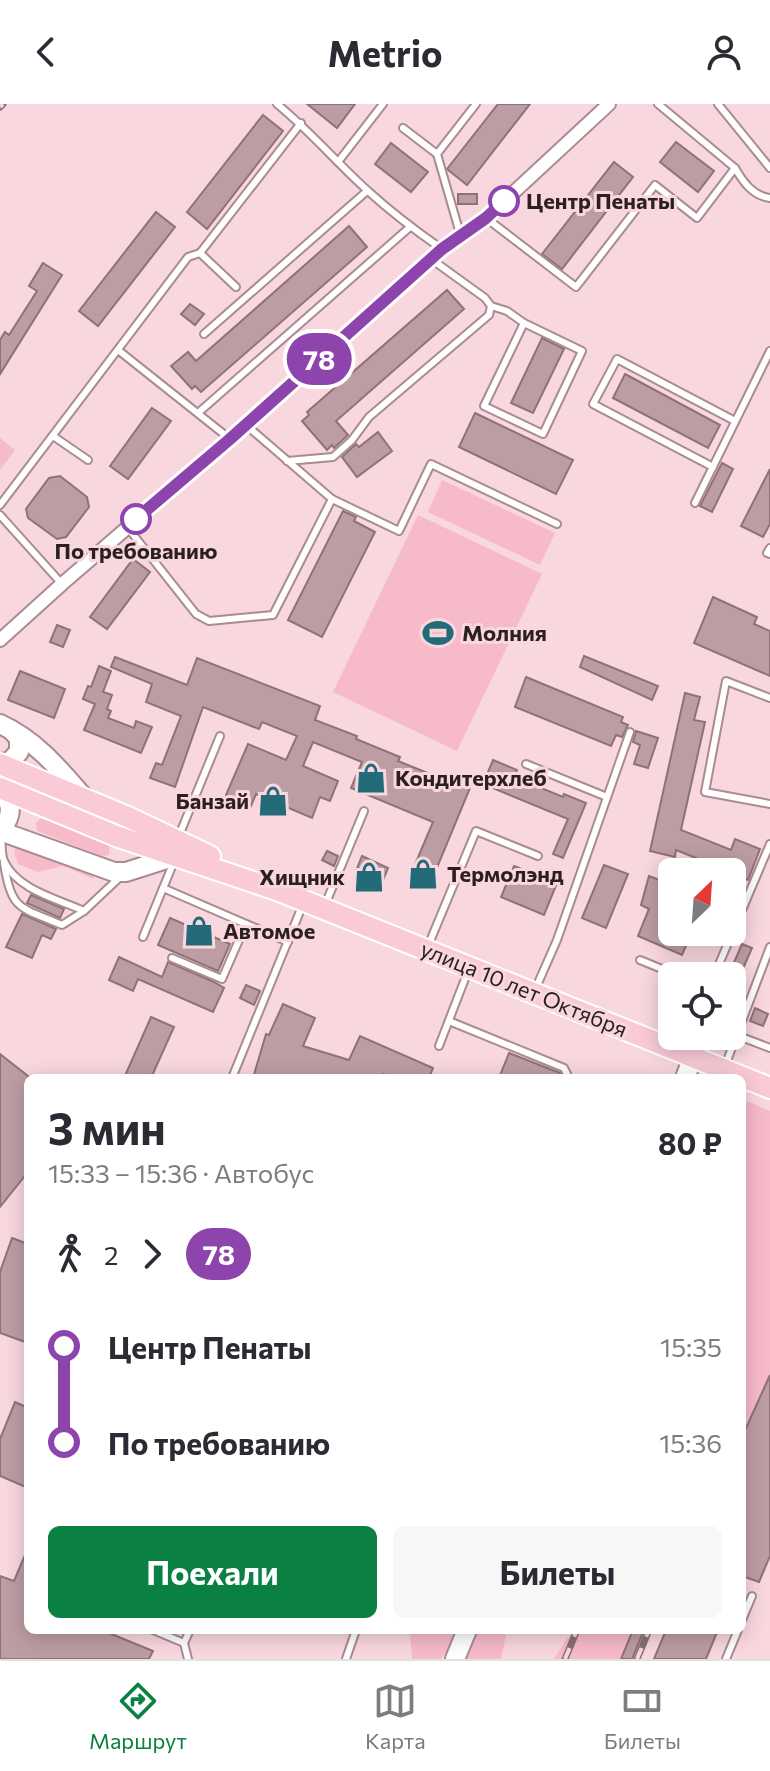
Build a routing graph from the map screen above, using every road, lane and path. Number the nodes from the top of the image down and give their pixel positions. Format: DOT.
graph roads {
  1 [pos="277,104"];
  2 [pos="383,104"];
  3 [pos="476,104"];
  4 [pos="658,104"];
  5 [pos="718,104"];
  6 [pos="601,106"];
  7 [pos="301,123"];
  8 [pos="403,128"];
  9 [pos="437,154"];
  10 [pos="338,162"];
  11 [pos="735,168"];
  12 [pos="770,168"];
  13 [pos="367,191"];
  14 [pos="770,198"];
  15 [pos="486,218"];
  16 [pos="410,227"];
  17 [pos="461,237"];
  18 [pos="442,249"];
  19 [pos="200,253"];
  20 [pos="431,259"];
  21 [pos="236,287"];
  22 [pos="491,306"];
  23 [pos="524,323"];
  24 [pos="204,334"];
  25 [pos="307,340"];
  26 [pos="118,350"];
  27 [pos="770,351"];
  28 [pos="325,354"];
  29 [pos="198,413"];
  30 [pos="735,421"];
  31 [pos="246,425"];
  32 [pos="53,436"];
  33 [pos="230,439"];
  34 [pos="88,460"];
  35 [pos="287,461"];
  36 [pos="713,467"];
  37 [pos="332,499"];
  38 [pos="695,503"];
  39 [pos="0,505"];
  40 [pos="0,515"];
  41 [pos="557,524"];
  42 [pos="127,527"];
  43 [pos="770,548"];
  44 [pos="770,554"];
  45 [pos="62,584"];
  46 [pos="0,640"];
  47 [pos="770,698"];
  48 [pos="4,726"];
  49 [pos="630,732"];
  50 [pos="220,736"];
  51 [pos="0,764"];
  52 [pos="526,764"];
  53 [pos="0,788"];
  54 [pos="607,797"];
  55 [pos="86,800"];
  56 [pos="770,804"];
  57 [pos="364,811"];
  58 [pos="0,831"];
  59 [pos="770,844"];
  60 [pos="176,849"];
  61 [pos="538,856"];
  62 [pos="3,860"];
  63 [pos="126,872"];
  64 [pos="163,888"];
  65 [pos="746,900"];
  66 [pos="314,905"];
  67 [pos="84,911"];
  68 [pos="246,924"];
  69 [pos="143,937"];
  70 [pos="288,942"];
  71 [pos="770,947"];
  72 [pos="426,950"];
  73 [pos="172,958"];
  74 [pos="640,960"];
  75 [pos="470,967"];
  76 [pos="658,967"];
  77 [pos="534,993"];
  78 [pos="746,1009"];
  79 [pos="449,1021"];
  80 [pos="746,1039"];
  81 [pos="439,1046"];
  82 [pos="770,1048"];
  83 [pos="694,1050"];
  84 [pos="730,1050"];
  85 [pos="693,1057"];
  86 [pos="723,1070"];
  87 [pos="234,1074"];
  88 [pos="567,1074"];
  89 [pos="687,1074"];
  90 [pos="733,1074"];
  91 [pos="746,1079"];
  92 [pos="770,1088"];
  93 [pos="752,1596"];
  94 [pos="746,1610"];
  95 [pos="163,1634"];
  96 [pos="188,1634"];
  97 [pos="355,1634"];
  98 [pos="465,1634"];
  99 [pos="736,1634"];
  100 [pos="184,1643"];
  101 [pos="188,1659"];
  102 [pos="346,1659"];
  103 [pos="455,1659"];
  104 [pos="726,1659"];
  1 -- 7 [label="lane"];
  2 -- 10 [label="lane"];
  3 -- 9 [label="lane"];
  4 -- 11 [label="lane"];
  5 -- 12 [label="lane"];
  6 -- 15 [label="street"];
  7 -- 10 [label="lane"];
  7 -- 19 [label="lane"];
  8 -- 9 [label="lane"];
  9 -- 17 [label="lane"];
  10 -- 13 [label="lane"];
  11 -- 14 [label="lane"];
  11 -- 15 [label="lane"];
  13 -- 16 [label="lane"];
  13 -- 24 [label="lane"];
  15 -- 17 [label="street"];
  16 -- 18 [label="lane"];
  16 -- 29 [label="lane"];
  17 -- 18 [label="street"];
  18 -- 20 [label="street"];
  19 -- 21 [label="lane"];
  19 -- 26 [label="lane"];
  20 -- 22 [label="lane"];
  20 -- 28 [label="street"];
  22 -- 23 [label="lane"];
  22 -- 35 [label="lane"];
  23 -- 23 [label="lane"];
  25 -- 28 [label="lane"];
  26 -- 29 [label="lane"];
  26 -- 32 [label="lane"];
  27 -- 30 [label="lane"];
  28 -- 31 [label="street"];
  29 -- 33 [label="lane"];
  30 -- 36 [label="lane"];
  30 -- 36 [label="lane"];
  31 -- 33 [label="street"];
  31 -- 35 [label="lane"];
  32 -- 34 [label="lane"];
  32 -- 39 [label="lane"];
  33 -- 42 [label="street"];
  35 -- 37 [label="lane"];
  36 -- 38 [label="lane"];
  37 -- 41 [label="lane"];
  37 -- 42 [label="lane"];
  40 -- 45 [label="lane"];
  42 -- 45 [label="street"];
  43 -- 44 [label="lane"];
  45 -- 46 [label="street"];
  47 -- 56 [label="lane"];
  48 -- 51 [label="street"];
  48 -- 55 [label="street"];
  49 -- 54 [label="lane"];
  50 -- 60 [label="lane"];
  51 -- 55 [label="main road, улица 10 лет Октября"];
  52 -- 54 [label="lane"];
  53 -- 58 [label="street"];
  53 -- 60 [label="main road, улица 10 лет Октября"];
  54 -- 77 [label="lane"];
  55 -- 60 [label="main road, улица 10 лет Октября"];
  57 -- 66 [label="lane"];
  58 -- 62 [label="lane"];
  58 -- 63 [label="street"];
  59 -- 65 [label="lane"];
  60 -- 63 [label="street"];
  60 -- 64 [label="lane"];
  60 -- 66 [label="main road, улица 10 лет Октября"];
  61 -- 72 [label="lane"];
  62 -- 67 [label="lane"];
  62 -- 67 [label="lane"];
  63 -- 67 [label="lane"];
  64 -- 68 [label="lane"];
  64 -- 69 [label="lane"];
  66 -- 70 [label="lane"];
  66 -- 72 [label="main road, улица 10 лет Октября"];
  68 -- 70 [label="lane"];
  68 -- 73 [label="lane"];
  70 -- 87 [label="lane"];
  71 -- 78 [label="lane"];
  72 -- 75 [label="main road, улица 10 лет Октября"];
  74 -- 76 [label="lane"];
  75 -- 77 [label="main road, улица 10 лет Октября"];
  75 -- 79 [label="lane"];
  77 -- 85 [label="main road, улица 10 лет Октября"];
  79 -- 81 [label="lane"];
  79 -- 88 [label="lane"];
  80 -- 82 [label="lane"];
  83 -- 85 [label="lane"];
  84 -- 86 [label="lane"];
  85 -- 86 [label="main road, улица 10 лет Октября"];
  85 -- 89 [label="street"];
  86 -- 90 [label="main road, улица 10 лет Октября"];
  91 -- 92 [label="main road, улица 10 лет Октября"];
  93 -- 94 [label="lane"];
  95 -- 100 [label="lane"];
  96 -- 100 [label="lane"];
  97 -- 102 [label="lane"];
  98 -- 103 [label="street"];
  99 -- 104 [label="lane"];
  100 -- 101 [label="lane"];
}
